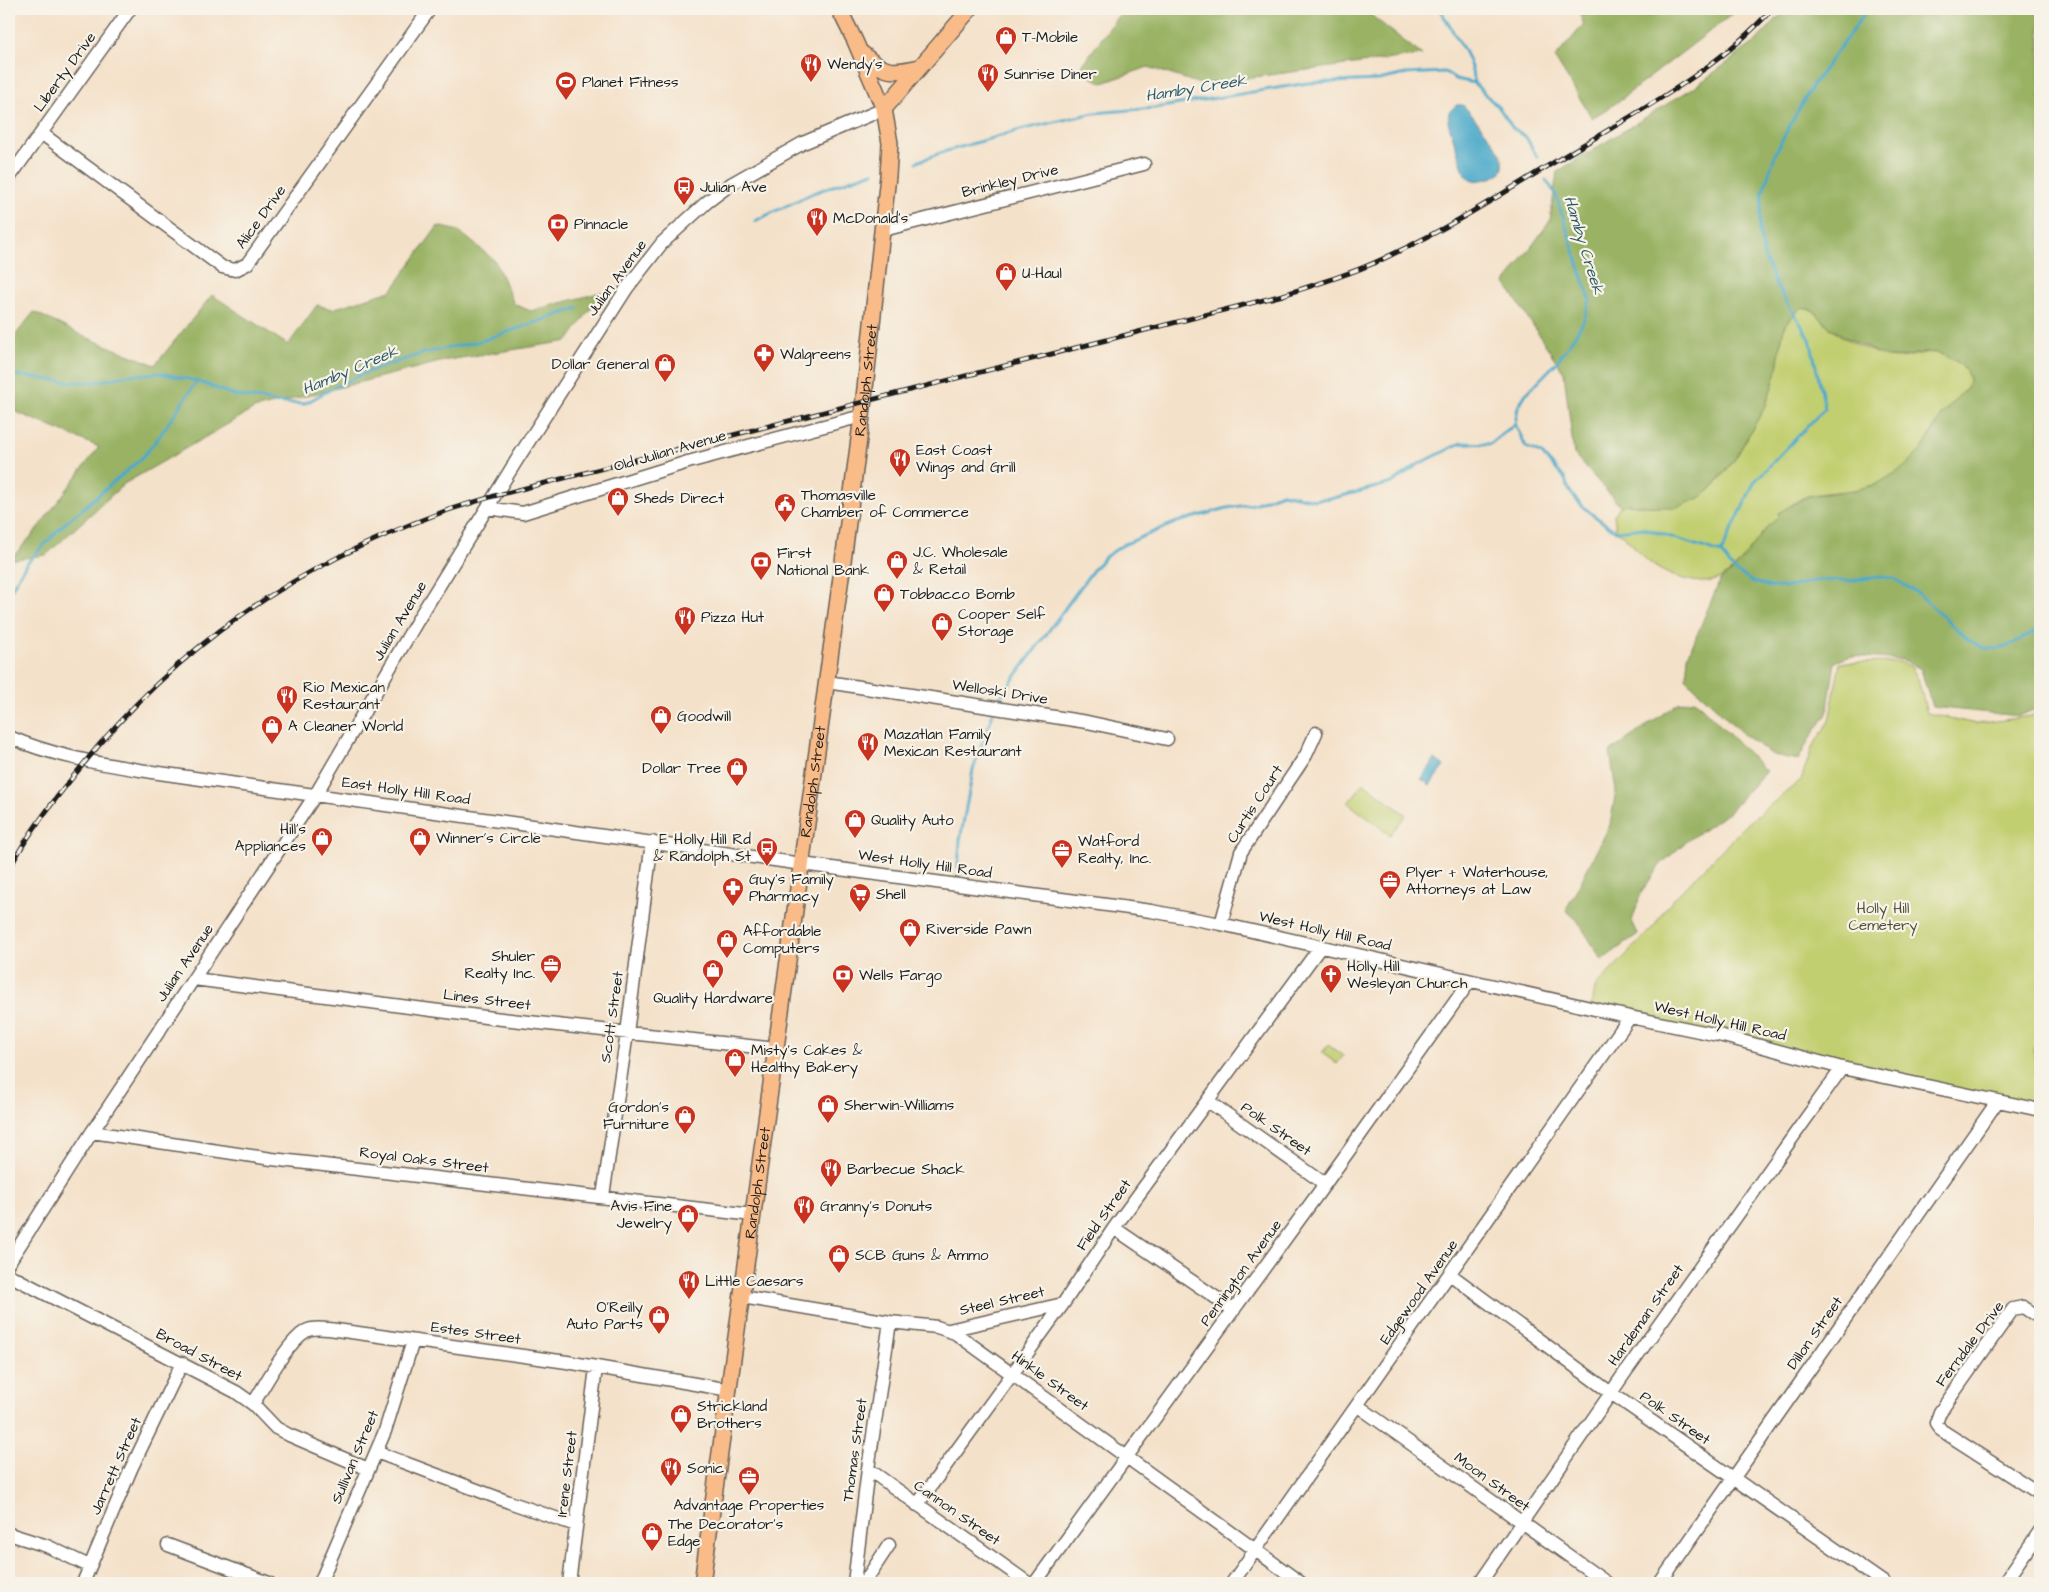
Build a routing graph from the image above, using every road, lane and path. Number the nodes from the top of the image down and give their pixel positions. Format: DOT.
graph roads {
  1 [pos="130,9"];
  2 [pos="430,9"];
  3 [pos="839,9"];
  4 [pos="970,9"];
  5 [pos="860,52"];
  6 [pos="920,67"];
  7 [pos="884,109"];
  8 [pos="41,133"];
  9 [pos="1144,164"];
  10 [pos="9,178"];
  11 [pos="883,230"];
  12 [pos="862,416"];
  13 [pos="487,508"];
  14 [pos="827,682"];
  15 [pos="1316,733"];
  16 [pos="9,737"];
  17 [pos="1167,739"];
  18 [pos="316,794"];
  19 [pos="652,842"];
  20 [pos="802,864"];
  21 [pos="1221,924"];
  22 [pos="1321,946"];
  23 [pos="194,979"];
  24 [pos="1470,981"];
  25 [pos="1630,1018"];
  26 [pos="627,1033"];
  27 [pos="776,1050"];
  28 [pos="1842,1068"];
  29 [pos="1208,1101"];
  30 [pos="1997,1102"];
  31 [pos="2040,1110"];
  32 [pos="92,1132"];
  33 [pos="1325,1184"];
  34 [pos="603,1196"];
  35 [pos="753,1215"];
  36 [pos="1114,1228"];
  37 [pos="9,1262"];
  38 [pos="9,1275"];
  39 [pos="1451,1275"];
  40 [pos="742,1297"];
  41 [pos="1063,1304"];
  42 [pos="1234,1310"];
  43 [pos="2040,1318"];
  44 [pos="890,1322"];
  45 [pos="948,1330"];
  46 [pos="414,1341"];
  47 [pos="182,1363"];
  48 [pos="596,1368"];
  49 [pos="1012,1373"];
  50 [pos="730,1390"];
  51 [pos="1611,1393"];
  52 [pos="253,1404"];
  53 [pos="1358,1406"];
  54 [pos="376,1452"];
  55 [pos="1126,1457"];
  56 [pos="368,1469"];
  57 [pos="868,1469"];
  58 [pos="1734,1478"];
  59 [pos="2040,1494"];
  60 [pos="918,1505"];
  61 [pos="1521,1523"];
  62 [pos="576,1525"];
  63 [pos="2040,1530"];
  64 [pos="9,1534"];
  65 [pos="168,1545"];
  66 [pos="889,1545"];
  67 [pos="1256,1550"];
  68 [pos="90,1566"];
  69 [pos="83,1583"];
  70 [pos="269,1583"];
  71 [pos="320,1583"];
  72 [pos="569,1583"];
  73 [pos="702,1583"];
  74 [pos="854,1583"];
  75 [pos="864,1583"];
  76 [pos="1028,1583"];
  77 [pos="1035,1583"];
  78 [pos="1232,1583"];
  79 [pos="1301,1583"];
  80 [pos="1480,1583"];
  81 [pos="1608,1583"];
  82 [pos="1660,1583"];
  83 [pos="1884,1583"];
  84 [pos="2004,1583"];
  1 -- 8 [label="street, Liberty Drive"];
  2 -- 8 [label="street, Alice Drive"];
  3 -- 5 [label="main road, Randolph Street"];
  4 -- 6 [label="main road"];
  5 -- 6 [label="main road"];
  5 -- 7 [label="main road, Randolph Street"];
  6 -- 7 [label="main road"];
  7 -- 11 [label="main road, Randolph Street"];
  7 -- 13 [label="street, Julian Avenue"];
  8 -- 10 [label="street, Liberty Drive"];
  9 -- 11 [label="street, Brinkley Drive"];
  11 -- 12 [label="main road, Randolph Street"];
  12 -- 13 [label="street, Old Julian Avenue"];
  12 -- 14 [label="main road, Randolph Street"];
  13 -- 18 [label="street, Julian Avenue"];
  14 -- 17 [label="street, Welloski Drive"];
  14 -- 20 [label="main road, Randolph Street"];
  15 -- 21 [label="street, Curtis Court"];
  16 -- 18 [label="street, East Holly Hill Road"];
  18 -- 19 [label="street, East Holly Hill Road"];
  18 -- 23 [label="street, Julian Avenue"];
  19 -- 20 [label="street, East Holly Hill Road"];
  19 -- 26 [label="street, Scott Street"];
  20 -- 21 [label="street, West Holly Hill Road"];
  20 -- 27 [label="main road, Randolph Street"];
  21 -- 22 [label="street, West Holly Hill Road"];
  22 -- 24 [label="street, West Holly Hill Road"];
  22 -- 29 [label="street, Field Street"];
  23 -- 26 [label="street, Lines Street"];
  23 -- 32 [label="street, Julian Avenue"];
  24 -- 25 [label="street, West Holly Hill Road"];
  24 -- 33 [label="street, Pennington Avenue"];
  25 -- 28 [label="street, West Holly Hill Road"];
  25 -- 39 [label="street, Edgewood Avenue"];
  26 -- 27 [label="street, Lines Street"];
  26 -- 34 [label="street, Scott Street"];
  27 -- 35 [label="main road, Randolph Street"];
  28 -- 30 [label="street, West Holly Hill Road"];
  28 -- 51 [label="street, Hardeman Street"];
  29 -- 33 [label="street, Polk Street"];
  29 -- 36 [label="street, Field Street"];
  30 -- 31 [label="street, West Holly Hill Road"];
  30 -- 58 [label="street, Dillon Street"];
  32 -- 34 [label="street, Royal Oaks Street"];
  32 -- 37 [label="street, Julian Avenue"];
  33 -- 42 [label="street, Pennington Avenue"];
  34 -- 35 [label="street, Royal Oaks Street"];
  35 -- 40 [label="main road, Randolph Street"];
  36 -- 41 [label="street, Field Street"];
  36 -- 42 [label="street"];
  38 -- 47 [label="street, Broad Street"];
  39 -- 51 [label="street, Polk Street"];
  39 -- 53 [label="street, Edgewood Avenue"];
  40 -- 44 [label="street, Hinkle Street"];
  40 -- 50 [label="main road, Randolph Street"];
  41 -- 45 [label="street, Steel Street"];
  41 -- 49 [label="street, Field Street"];
  42 -- 55 [label="street, Pennington Avenue"];
  43 -- 59 [label="street, Ferndale Drive"];
  44 -- 45 [label="street, Hinkle Street"];
  44 -- 57 [label="street, Thomas Street"];
  45 -- 49 [label="street, Hinkle Street"];
  46 -- 48 [label="street, Estes Street"];
  46 -- 52 [label="street, Estes Street"];
  46 -- 54 [label="street, Sullivan Street"];
  47 -- 52 [label="street, Broad Street"];
  47 -- 68 [label="street, Jarrett Street"];
  48 -- 50 [label="street, Estes Street"];
  48 -- 62 [label="street, Irene Street"];
  49 -- 55 [label="street, Hinkle Street"];
  49 -- 60 [label="street, Field Street"];
  50 -- 73 [label="main road, Randolph Street"];
  51 -- 58 [label="street, Polk Street"];
  51 -- 61 [label="street, Hardeman Street"];
  52 -- 56 [label="street, Broad Street"];
  53 -- 61 [label="street, Moon Street"];
  53 -- 67 [label="street, Edgewood Avenue"];
  54 -- 56 [label="street, Sullivan Street"];
  54 -- 62 [label="street"];
  55 -- 67 [label="street, Hinkle Street"];
  55 -- 77 [label="street, Pennington Avenue"];
  56 -- 71 [label="street, Sullivan Street"];
  57 -- 60 [label="street, Cannon Street"];
  57 -- 74 [label="street, Thomas Street"];
  58 -- 82 [label="street, Dillon Street"];
  58 -- 83 [label="street, Polk Street"];
  60 -- 76 [label="street, Cannon Street"];
  61 -- 80 [label="street, Hardeman Street"];
  61 -- 81 [label="street, Moon Street"];
  62 -- 72 [label="street, Irene Street"];
  63 -- 84 [label="street"];
  64 -- 68 [label="street"];
  65 -- 70 [label="street"];
  66 -- 75 [label="street"];
  67 -- 78 [label="street, Edgewood Avenue"];
  67 -- 79 [label="street, Hinkle Street"];
  68 -- 69 [label="street, Jarrett Street"];
}
